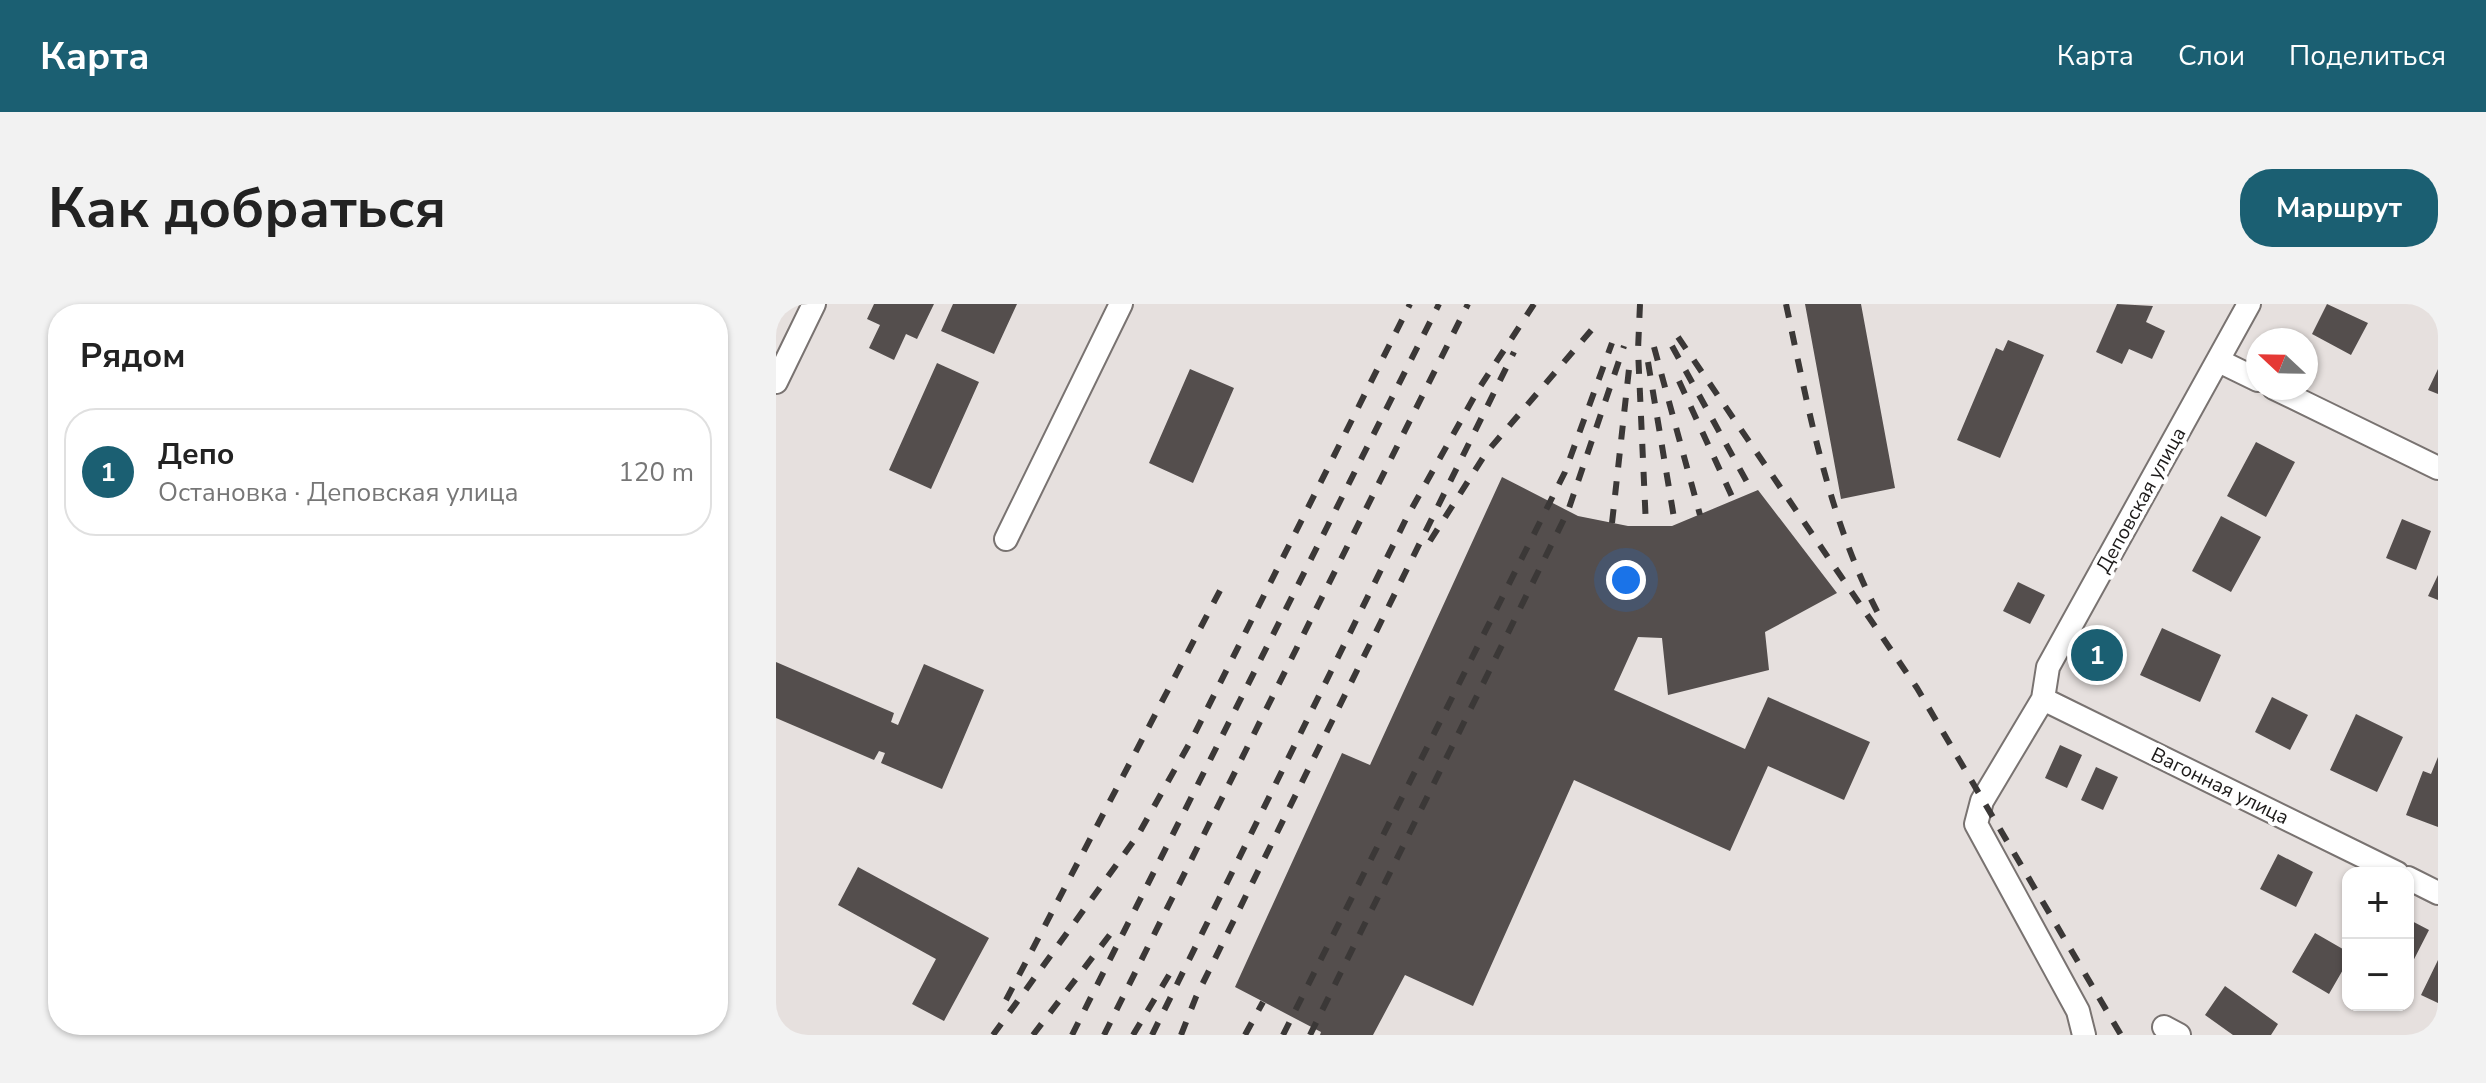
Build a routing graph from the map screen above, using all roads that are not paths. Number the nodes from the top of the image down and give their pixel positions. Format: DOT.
graph roads {
  1 [pos="814,304"];
  2 [pos="1121,304"];
  3 [pos="2249,304"];
  4 [pos="2219,361"];
  5 [pos="2246,374"];
  6 [pos="776,382"];
  7 [pos="2299,400"];
  8 [pos="2438,468"];
  9 [pos="1006,539"];
  10 [pos="2043,699"];
  11 [pos="2385,867"];
  12 [pos="2414,881"];
  13 [pos="2438,893"];
  14 [pos="2084,1035"];
  1 -- 6 [label="street"];
  2 -- 9 [label="street"];
  3 -- 4 [label="street, Деповская улица"];
  4 -- 5 [label="street"];
  4 -- 10 [label="street, Деповская улица"];
  7 -- 8 [label="street"];
  10 -- 11 [label="street, Вагонная улица"];
  10 -- 14 [label="street, Деповская улица"];
  12 -- 13 [label="street"];
}
